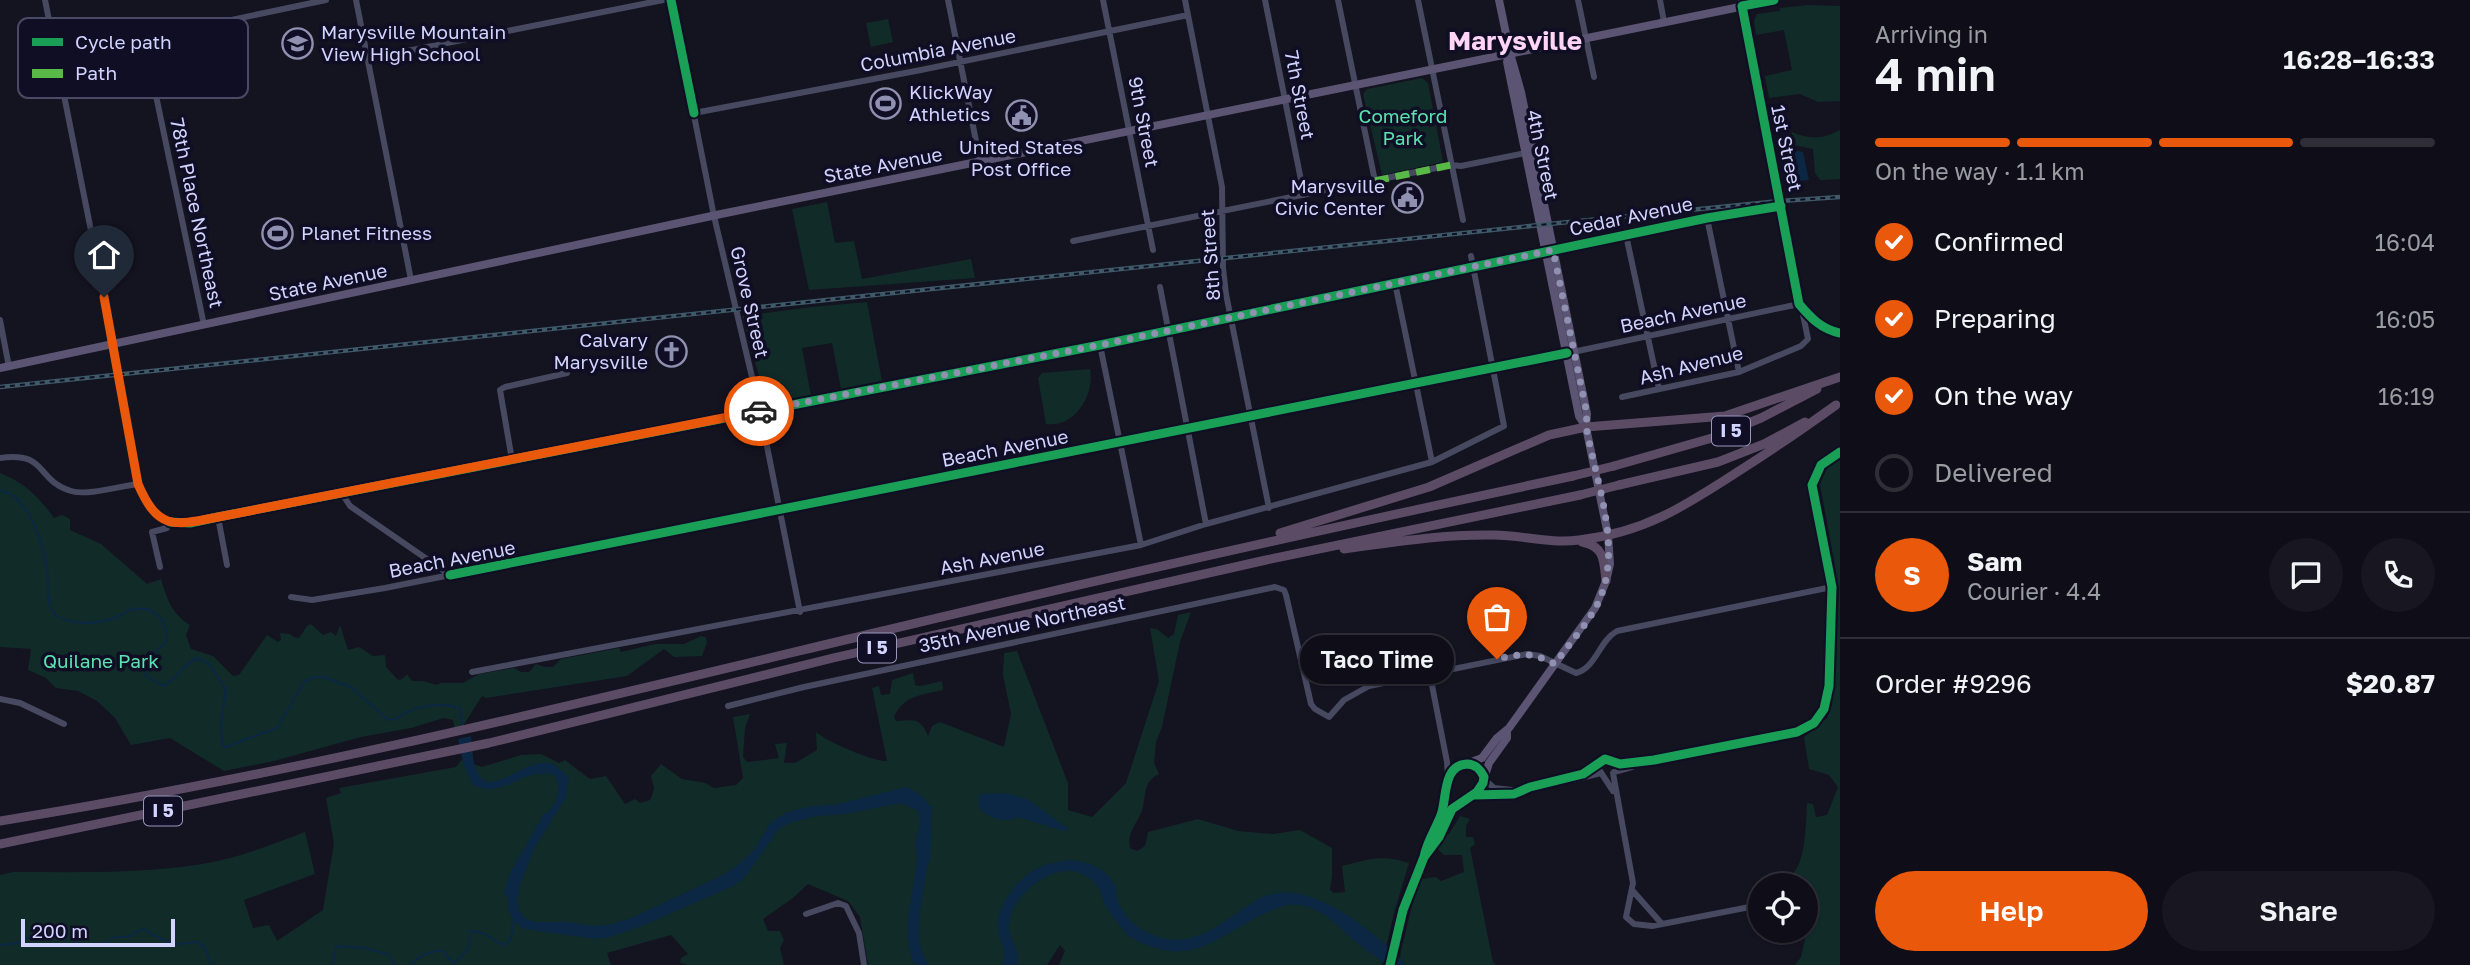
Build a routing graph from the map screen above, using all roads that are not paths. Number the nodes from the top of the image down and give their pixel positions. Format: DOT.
graph roads {
  1 [pos="45,0"];
  2 [pos="326,0"];
  3 [pos="356,0"];
  4 [pos="663,0"];
  5 [pos="671,0"];
  6 [pos="948,0"];
  7 [pos="1103,0"];
  8 [pos="1185,0"];
  9 [pos="1274,0"];
  10 [pos="1338,0"];
  11 [pos="1418,0"];
  12 [pos="1499,0"];
  13 [pos="1578,0"];
  14 [pos="1660,0"];
  15 [pos="1774,0"];
  16 [pos="1265,1"];
  17 [pos="1742,3"];
  18 [pos="1188,15"];
  19 [pos="49,18"];
  20 [pos="238,18"];
  21 [pos="1664,22"];
  22 [pos="1109,31"];
  23 [pos="1586,37"];
  24 [pos="1510,53"];
  25 [pos="367,59"];
  26 [pos="960,62"];
  27 [pos="1432,68"];
  28 [pos="1594,77"];
  29 [pos="1355,84"];
  30 [pos="64,98"];
  31 [pos="156,98"];
  32 [pos="1284,99"];
  33 [pos="694,113"];
  34 [pos="1208,114"];
  35 [pos="1129,130"];
  36 [pos="1526,153"];
  37 [pos="980,161"];
  38 [pos="1451,165"];
  39 [pos="1375,181"];
  40 [pos="1540,181"];
  41 [pos="1304,195"];
  42 [pos="1781,206"];
  43 [pos="1222,211"];
  44 [pos="714,216"];
  45 [pos="1707,218"];
  46 [pos="1463,220"];
  47 [pos="1148,226"];
  48 [pos="1626,235"];
  49 [pos="1073,241"];
  50 [pos="1153,250"];
  51 [pos="1549,251"];
  52 [pos="1471,256"];
  53 [pos="1472,268"];
  54 [pos="411,280"];
  55 [pos="1395,283"];
  56 [pos="1160,287"];
  57 [pos="1799,304"];
  58 [pos="1231,317"];
  59 [pos="1728,319"];
  60 [pos="0,320"];
  61 [pos="204,325"];
  62 [pos="1169,330"];
  63 [pos="1840,333"];
  64 [pos="1648,336"];
  65 [pos="113,344"];
  66 [pos="1100,345"];
  67 [pos="1570,353"];
  68 [pos="5,368"];
  69 [pos="1493,368"];
  70 [pos="1739,372"];
  71 [pos="567,373"];
  72 [pos="1840,377"];
  73 [pos="1415,383"];
  74 [pos="1659,389"];
  75 [pos="1622,397"];
  76 [pos="1838,404"];
  77 [pos="760,411"];
  78 [pos="1251,416"];
  79 [pos="1586,426"];
  80 [pos="1186,429"];
  81 [pos="1118,443"];
  82 [pos="1840,452"];
  83 [pos="0,458"];
  84 [pos="512,460"];
  85 [pos="1432,462"];
  86 [pos="138,484"];
  87 [pos="341,492"];
  88 [pos="1269,508"];
  89 [pos="780,511"];
  90 [pos="218,517"];
  91 [pos="170,522"];
  92 [pos="1206,524"];
  93 [pos="1608,535"];
  94 [pos="1577,541"];
  95 [pos="1141,545"];
  96 [pos="1222,551"];
  97 [pos="1266,560"];
  98 [pos="227,565"];
  99 [pos="436,565"];
  100 [pos="160,567"];
  101 [pos="450,575"];
  102 [pos="430,579"];
  103 [pos="1606,580"];
  104 [pos="1832,587"];
  105 [pos="291,597"];
  106 [pos="800,611"];
  107 [pos="1555,664"];
  108 [pos="472,672"];
  109 [pos="1430,675"];
  110 [pos="0,699"];
  111 [pos="728,706"];
  112 [pos="64,724"];
  113 [pos="1507,731"];
  114 [pos="1445,752"];
  115 [pos="1654,760"];
  116 [pos="1613,762"];
  117 [pos="1600,764"];
  118 [pos="1464,765"];
  119 [pos="1613,773"];
  120 [pos="1602,774"];
  121 [pos="1484,778"];
  122 [pos="1563,780"];
  123 [pos="1447,783"];
  124 [pos="1521,790"];
  125 [pos="1474,795"];
  126 [pos="1616,796"];
  127 [pos="1465,800"];
  128 [pos="0,822"];
  129 [pos="0,844"];
  130 [pos="1424,857"];
  131 [pos="1632,890"];
  132 [pos="1748,907"];
  133 [pos="806,914"];
  134 [pos="1662,924"];
  135 [pos="864,965"];
  136 [pos="1390,965"];
  1 -- 19 [label="street"];
  2 -- 20 [label="street"];
  3 -- 25 [label="street"];
  4 -- 25 [label="street"];
  5 -- 33 [label="street, Grove Street"];
  6 -- 26 [label="street"];
  7 -- 22 [label="street, 9th Street"];
  8 -- 18 [label="street, 8th Street"];
  9 -- 16 [label="street"];
  10 -- 29 [label="street"];
  11 -- 27 [label="street"];
  12 -- 24 [label="main road, 4th Street"];
  13 -- 23 [label="street"];
  14 -- 21 [label="street"];
  15 -- 17 [label="main road, State Avenue"];
  16 -- 32 [label="street, 7th Street"];
  17 -- 21 [label="main road, State Avenue"];
  17 -- 42 [label="street, 1st Street"];
  18 -- 22 [label="street, Columbia Avenue"];
  18 -- 34 [label="street, 8th Street"];
  21 -- 23 [label="main road, State Avenue"];
  22 -- 26 [label="street, Columbia Avenue"];
  22 -- 35 [label="street, 9th Street"];
  23 -- 24 [label="main road, State Avenue"];
  23 -- 28 [label="street"];
  24 -- 27 [label="main road, State Avenue"];
  24 -- 36 [label="main road, 4th Street"];
  24 -- 40 [label="main road, 4th Street"];
  25 -- 54 [label="street"];
  26 -- 33 [label="street, Columbia Avenue"];
  26 -- 37 [label="street"];
  27 -- 29 [label="main road, State Avenue"];
  27 -- 38 [label="street"];
  29 -- 32 [label="main road, State Avenue"];
  29 -- 39 [label="street"];
  30 -- 65 [label="street"];
  31 -- 61 [label="street, 78th Place Northeast"];
  32 -- 34 [label="main road, State Avenue"];
  32 -- 41 [label="street, 7th Street"];
  33 -- 44 [label="street, Grove Street"];
  34 -- 35 [label="main road, State Avenue"];
  34 -- 43 [label="street, 8th Street"];
  35 -- 37 [label="main road, State Avenue"];
  35 -- 47 [label="street, 9th Street"];
  36 -- 38 [label="street"];
  36 -- 40 [label="main road"];
  36 -- 51 [label="main road, 4th Street"];
  37 -- 44 [label="main road, State Avenue"];
  38 -- 39 [label="street"];
  38 -- 46 [label="street"];
  39 -- 41 [label="street"];
  40 -- 51 [label="main road, 4th Street"];
  41 -- 43 [label="street"];
  42 -- 45 [label="street, Cedar Avenue"];
  42 -- 57 [label="street, 1st Street"];
  43 -- 47 [label="street"];
  43 -- 58 [label="street, 8th Street"];
  44 -- 54 [label="main road, State Avenue"];
  44 -- 77 [label="street, Grove Street"];
  45 -- 48 [label="street, Cedar Avenue"];
  45 -- 59 [label="street"];
  47 -- 49 [label="street"];
  47 -- 50 [label="street, 9th Street"];
  48 -- 51 [label="street, Cedar Avenue"];
  48 -- 64 [label="street"];
  51 -- 53 [label="street, Cedar Avenue"];
  51 -- 67 [label="main road, 4th Street"];
  52 -- 53 [label="street"];
  53 -- 55 [label="street, Cedar Avenue"];
  53 -- 69 [label="street"];
  54 -- 61 [label="main road, State Avenue"];
  55 -- 58 [label="street, Cedar Avenue"];
  55 -- 73 [label="street"];
  56 -- 62 [label="street"];
  57 -- 59 [label="street, Beach Avenue"];
  57 -- 63 [label="street"];
  57 -- 70 [label="street, Ash Avenue"];
  58 -- 62 [label="street, Cedar Avenue"];
  58 -- 78 [label="street, 8th Street"];
  59 -- 64 [label="street, Beach Avenue"];
  59 -- 70 [label="street"];
  60 -- 68 [label="street"];
  61 -- 65 [label="main road, State Avenue"];
  62 -- 66 [label="street, Cedar Avenue"];
  62 -- 80 [label="street"];
  64 -- 67 [label="street, Beach Avenue"];
  64 -- 74 [label="street"];
  65 -- 68 [label="main road, State Avenue"];
  65 -- 86 [label="street"];
  66 -- 77 [label="street, Cedar Avenue"];
  66 -- 81 [label="street"];
  67 -- 69 [label="street, Beach Avenue"];
  67 -- 79 [label="main road, 4th Street"];
  69 -- 73 [label="street, Beach Avenue"];
  69 -- 85 [label="street, Ash Avenue"];
  70 -- 74 [label="street, Ash Avenue"];
  71 -- 84 [label="street"];
  72 -- 79 [label="highway"];
  72 -- 96 [label="highway, I 5, bridge"];
  73 -- 78 [label="street, Beach Avenue"];
  73 -- 85 [label="street"];
  74 -- 75 [label="street, Ash Avenue"];
  76 -- 93 [label="highway"];
  76 -- 97 [label="highway, I 5, bridge"];
  77 -- 84 [label="street, Cedar Avenue"];
  77 -- 89 [label="street, Grove Street"];
  78 -- 80 [label="street, Beach Avenue"];
  78 -- 88 [label="street, 8th Street"];
  79 -- 93 [label="main road, 4th Street"];
  79 -- 96 [label="highway"];
  80 -- 81 [label="street, Beach Avenue"];
  80 -- 92 [label="street"];
  81 -- 89 [label="street, Beach Avenue"];
  81 -- 95 [label="street"];
  82 -- 104 [label="street"];
  83 -- 86 [label="street"];
  84 -- 87 [label="street, Cedar Avenue"];
  85 -- 88 [label="street, Ash Avenue"];
  86 -- 91 [label="street"];
  87 -- 90 [label="street, Cedar Avenue"];
  87 -- 99 [label="street"];
  88 -- 92 [label="street, Ash Avenue"];
  89 -- 101 [label="street, Beach Avenue"];
  89 -- 106 [label="street, Grove Street"];
  90 -- 91 [label="street, Cedar Avenue"];
  90 -- 98 [label="street"];
  91 -- 100 [label="street"];
  92 -- 95 [label="street, Ash Avenue"];
  93 -- 94 [label="highway"];
  93 -- 103 [label="main road, 4th Street"];
  94 -- 97 [label="highway"];
  94 -- 103 [label="highway"];
  95 -- 106 [label="street, Ash Avenue"];
  96 -- 128 [label="highway, I 5"];
  97 -- 129 [label="highway, I 5"];
  99 -- 101 [label="street"];
  99 -- 102 [label="street"];
  101 -- 102 [label="street, Beach Avenue"];
  102 -- 105 [label="street, Beach Avenue"];
  103 -- 107 [label="main road, 4th Street"];
  104 -- 107 [label="street"];
  104 -- 115 [label="street"];
  106 -- 108 [label="street, Ash Avenue"];
  107 -- 109 [label="street"];
  107 -- 113 [label="main road, 4th Street"];
  109 -- 111 [label="street, 35th Avenue Northeast"];
  109 -- 114 [label="street"];
  110 -- 112 [label="street"];
  113 -- 118 [label="main road"];
  113 -- 121 [label="main road"];
  114 -- 118 [label="street"];
  114 -- 123 [label="street"];
  115 -- 116 [label="street"];
  115 -- 119 [label="street"];
  116 -- 117 [label="street"];
  116 -- 119 [label="street"];
  117 -- 120 [label="street"];
  117 -- 122 [label="street"];
  118 -- 121 [label="main road"];
  118 -- 123 [label="main road"];
  119 -- 120 [label="street"];
  119 -- 126 [label="street"];
  120 -- 122 [label="street"];
  120 -- 126 [label="street"];
  121 -- 124 [label="street"];
  121 -- 125 [label="main road"];
  122 -- 124 [label="street"];
  123 -- 127 [label="main road"];
  123 -- 130 [label="main road"];
  124 -- 125 [label="street"];
  125 -- 127 [label="main road"];
  126 -- 131 [label="street"];
  127 -- 130 [label="main road"];
  130 -- 136 [label="main road"];
  131 -- 134 [label="street"];
  131 -- 134 [label="street"];
  132 -- 134 [label="street"];
  133 -- 135 [label="street"];
}
